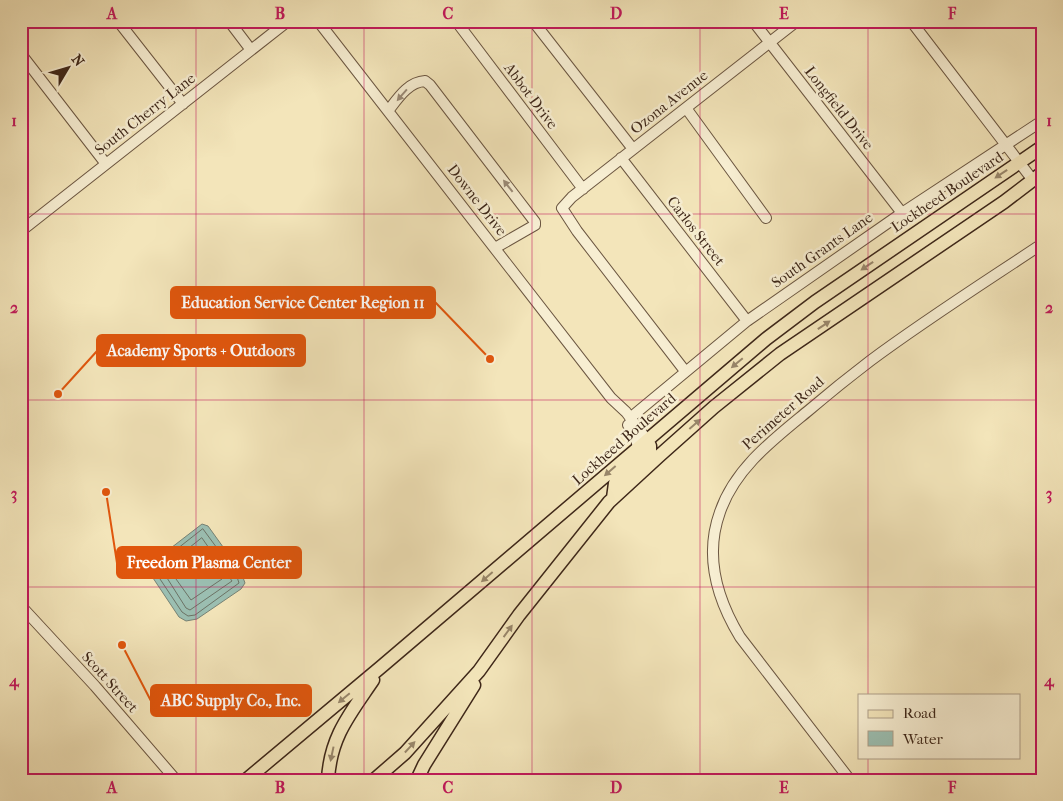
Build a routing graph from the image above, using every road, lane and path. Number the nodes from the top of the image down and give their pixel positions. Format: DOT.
graph roads {
  1 [pos="118,21"];
  2 [pos="229,21"];
  3 [pos="288,21"];
  4 [pos="318,21"];
  5 [pos="456,21"];
  6 [pos="533,21"];
  7 [pos="753,21"];
  8 [pos="797,21"];
  9 [pos="911,21"];
  10 [pos="770,43"];
  11 [pos="251,50"];
  12 [pos="21,54"];
  13 [pos="183,104"];
  14 [pos="686,108"];
  15 [pos="388,110"];
  16 [pos="1042,121"];
  17 [pos="1004,145"];
  18 [pos="1042,147"];
  19 [pos="633,149"];
  20 [pos="621,158"];
  21 [pos="1019,162"];
  22 [pos="106,164"];
  23 [pos="1037,176"];
  24 [pos="582,189"];
  25 [pos="902,213"];
  26 [pos="766,218"];
  27 [pos="21,231"];
  28 [pos="1042,244"];
  29 [pos="495,248"];
  30 [pos="747,321"];
  31 [pos="685,372"];
  32 [pos="612,398"];
  33 [pos="630,418"];
  34 [pos="643,444"];
  35 [pos="613,498"];
  36 [pos="21,606"];
  37 [pos="381,667"];
  38 [pos="479,671"];
  39 [pos="176,780"];
  40 [pos="246,780"];
  41 [pos="328,780"];
  42 [pos="374,780"];
  43 [pos="417,780"];
  44 [pos="850,780"];
  1 -- 13 [label="street"];
  2 -- 11 [label="street"];
  3 -- 11 [label="street, South Cherry Lane"];
  4 -- 15 [label="street, Downe Drive"];
  5 -- 24 [label="street, Abbot Drive"];
  6 -- 19 [label="street"];
  7 -- 10 [label="street, Longfield Drive"];
  8 -- 10 [label="street, Ozona Avenue"];
  9 -- 17 [label="street"];
  10 -- 14 [label="street, Ozona Avenue"];
  10 -- 25 [label="street, Longfield Drive"];
  11 -- 13 [label="street, South Cherry Lane"];
  12 -- 22 [label="street"];
  13 -- 22 [label="street, South Cherry Lane"];
  14 -- 19 [label="street, Ozona Avenue"];
  14 -- 26 [label="street"];
  15 -- 29 [label="street, Downe Drive"];
  29 -- 15 [label="street, one-way"];
  16 -- 17 [label="street, South Grants Lane"];
  17 -- 21 [label="street"];
  17 -- 25 [label="street, South Grants Lane"];
  18 -- 21 [label="main road, Lockheed Boulevard"];
  19 -- 20 [label="street, Ozona Avenue"];
  20 -- 24 [label="street, Ozona Avenue"];
  20 -- 30 [label="street, Carlos Street"];
  21 -- 23 [label="street"];
  21 -- 34 [label="main road, Lockheed Boulevard, one-way"];
  22 -- 27 [label="street, South Cherry Lane"];
  35 -- 23 [label="main road, one-way"];
  24 -- 31 [label="street, Ozona Avenue"];
  25 -- 30 [label="street, South Grants Lane"];
  28 -- 44 [label="street, Perimeter Road"];
  29 -- 32 [label="street, Downe Drive"];
  30 -- 31 [label="street, South Grants Lane"];
  31 -- 33 [label="street, South Grants Lane"];
  32 -- 33 [label="street, Downe Drive"];
  32 -- 34 [label="street, Downe Drive"];
  33 -- 34 [label="street, Downe Drive"];
  34 -- 35 [label="main road"];
  34 -- 37 [label="main road, Lockheed Boulevard, one-way"];
  38 -- 35 [label="main road, one-way"];
  36 -- 39 [label="street, Scott Street"];
  37 -- 40 [label="main road, Lockheed Boulevard, one-way"];
  37 -- 41 [label="main road, one-way"];
  42 -- 38 [label="main road, one-way"];
  38 -- 43 [label="main road"];
}
